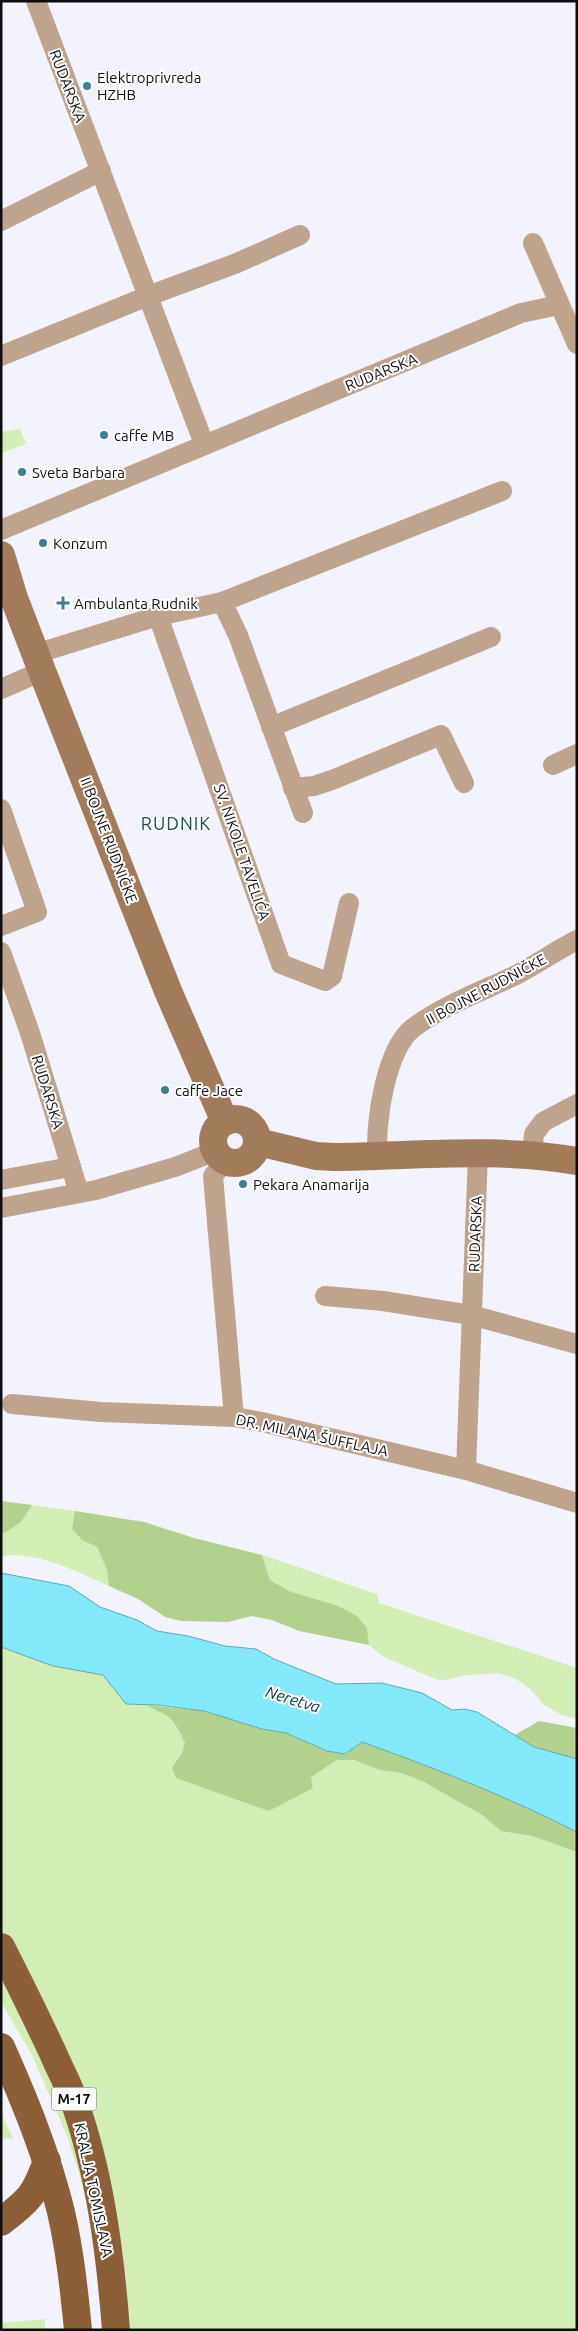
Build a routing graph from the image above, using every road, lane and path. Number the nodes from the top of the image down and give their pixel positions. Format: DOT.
graph roads {
  1 [pos="36,1"];
  2 [pos="100,171"];
  3 [pos="1,221"];
  4 [pos="300,235"];
  5 [pos="533,243"];
  6 [pos="148,296"];
  7 [pos="559,305"];
  8 [pos="577,344"];
  9 [pos="1,356"];
  10 [pos="204,444"];
  11 [pos="502,491"];
  12 [pos="1,530"];
  13 [pos="1,555"];
  14 [pos="8,594"];
  15 [pos="222,602"];
  16 [pos="158,616"];
  17 [pos="491,637"];
  18 [pos="38,662"];
  19 [pos="1,689"];
  20 [pos="271,727"];
  21 [pos="577,754"];
  22 [pos="553,765"];
  23 [pos="464,783"];
  24 [pos="293,788"];
  25 [pos="1,810"];
  26 [pos="302,813"];
  27 [pos="348,903"];
  28 [pos="1,926"];
  29 [pos="576,942"];
  30 [pos="1,952"];
  31 [pos="577,1104"];
  32 [pos="225,1122"];
  33 [pos="258,1142"];
  34 [pos="478,1154"];
  35 [pos="532,1155"];
  36 [pos="221,1156"];
  37 [pos="378,1156"];
  38 [pos="577,1160"];
  39 [pos="70,1167"];
  40 [pos="1,1180"];
  41 [pos="79,1193"];
  42 [pos="1,1208"];
  43 [pos="325,1296"];
  44 [pos="471,1315"];
  45 [pos="577,1344"];
  46 [pos="12,1404"];
  47 [pos="234,1417"];
  48 [pos="466,1470"];
  49 [pos="577,1503"];
  50 [pos="1,1947"];
  51 [pos="1,2046"];
  52 [pos="47,2161"];
  53 [pos="1,2222"];
  54 [pos="78,2330"];
  55 [pos="116,2330"];
  1 -- 2 [label="street, RUDARSKA"];
  2 -- 3 [label="street"];
  2 -- 6 [label="street, RUDARSKA"];
  4 -- 6 [label="street"];
  5 -- 7 [label="street"];
  6 -- 9 [label="street"];
  6 -- 10 [label="street, RUDARSKA"];
  7 -- 8 [label="street"];
  7 -- 10 [label="street, RUDARSKA"];
  10 -- 12 [label="street, RUDARSKA"];
  11 -- 15 [label="street"];
  13 -- 14 [label="street, II BOJNE RUDNIČKE"];
  14 -- 18 [label="street, II BOJNE RUDNIČKE"];
  15 -- 16 [label="street"];
  15 -- 20 [label="street"];
  16 -- 18 [label="street"];
  16 -- 27 [label="street, SV. NIKOLE TAVELIĆA"];
  17 -- 20 [label="street"];
  18 -- 19 [label="street"];
  18 -- 32 [label="street, II BOJNE RUDNIČKE"];
  20 -- 24 [label="street"];
  21 -- 22 [label="street"];
  23 -- 24 [label="street"];
  24 -- 26 [label="street"];
  25 -- 28 [label="street"];
  29 -- 37 [label="street, II BOJNE RUDNIČKE"];
  30 -- 39 [label="street, RUDARSKA"];
  31 -- 35 [label="street"];
  32 -- 33 [label="street"];
  32 -- 36 [label="street"];
  33 -- 36 [label="street"];
  33 -- 37 [label="street"];
  34 -- 35 [label="street"];
  34 -- 37 [label="street"];
  34 -- 44 [label="street, RUDARSKA"];
  35 -- 38 [label="street"];
  36 -- 41 [label="street"];
  36 -- 47 [label="street"];
  39 -- 40 [label="street"];
  39 -- 41 [label="street, RUDARSKA"];
  41 -- 42 [label="street"];
  43 -- 44 [label="street"];
  44 -- 45 [label="street"];
  44 -- 48 [label="street, RUDARSKA"];
  46 -- 47 [label="street, DR. MILANA ŠUFFLAJA"];
  47 -- 48 [label="street, DR. MILANA ŠUFFLAJA"];
  48 -- 49 [label="street, DR. MILANA ŠUFFLAJA"];
  50 -- 55 [label="main road, KRALJA TOMISLAVA / M-17"];
  51 -- 52 [label="main road, M-17"];
  52 -- 53 [label="main road"];
  52 -- 54 [label="main road, M-17"];
}
